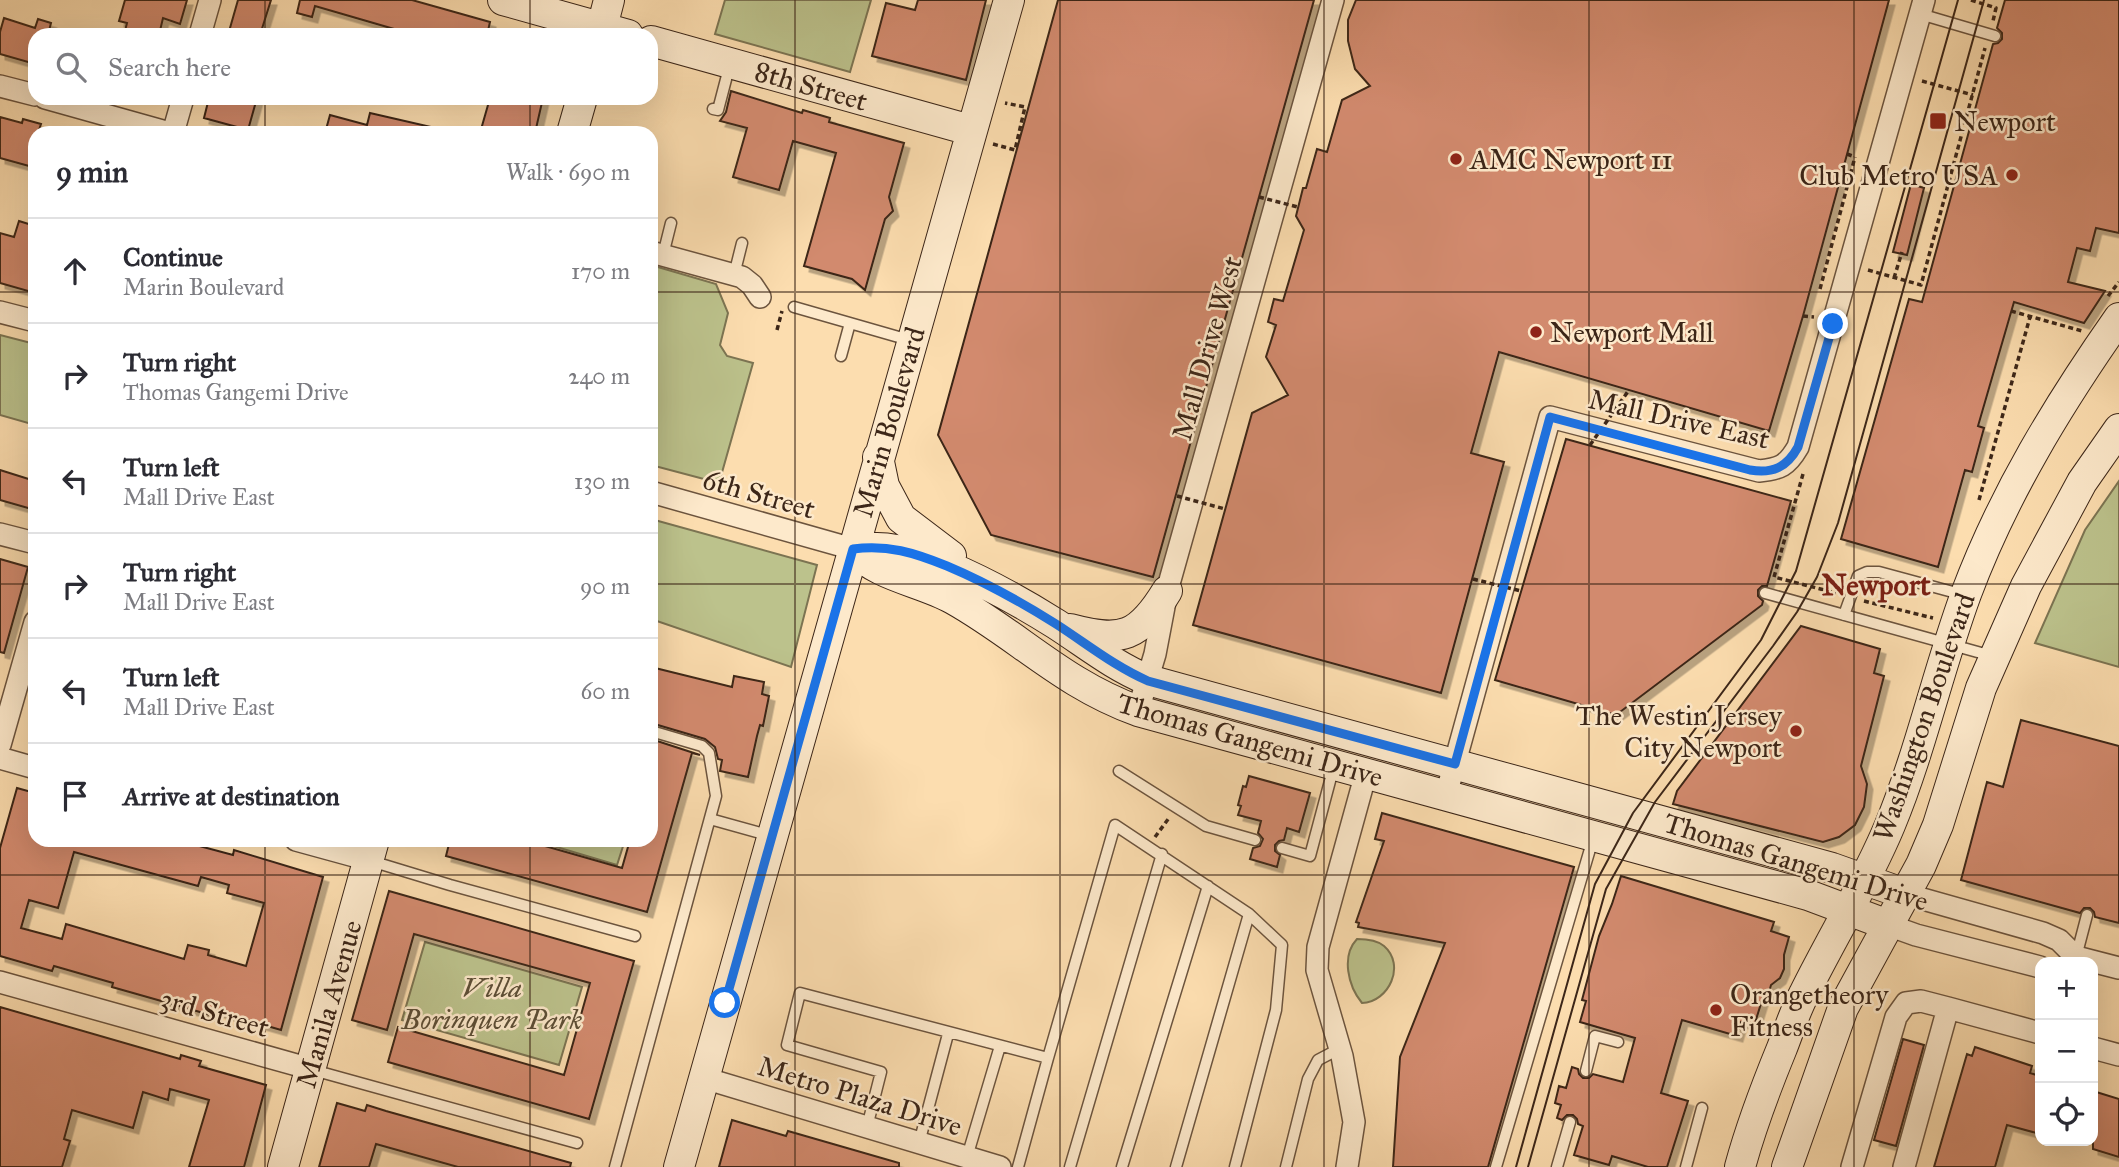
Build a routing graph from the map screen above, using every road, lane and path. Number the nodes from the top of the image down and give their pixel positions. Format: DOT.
graph roads {
  1 [pos="210,0"];
  2 [pos="503,0"];
  3 [pos="1009,0"];
  4 [pos="1334,0"];
  5 [pos="1971,0"];
  6 [pos="1922,7"];
  7 [pos="610,24"];
  8 [pos="202,28"];
  9 [pos="1992,35"];
  10 [pos="658,43"];
  11 [pos="730,63"];
  12 [pos="0,86"];
  13 [pos="28,93"];
  14 [pos="1919,93"];
  15 [pos="1973,96"];
  16 [pos="1003,102"];
  17 [pos="70,105"];
  18 [pos="181,105"];
  19 [pos="580,105"];
  20 [pos="713,109"];
  21 [pos="147,126"];
  22 [pos="174,126"];
  23 [pos="574,126"];
  24 [pos="981,137"];
  25 [pos="1847,154"];
  26 [pos="1855,157"];
  27 [pos="1861,159"];
  28 [pos="1259,197"];
  29 [pos="1298,207"];
  30 [pos="671,223"];
  31 [pos="742,243"];
  32 [pos="658,252"];
  33 [pos="1902,252"];
  34 [pos="658,254"];
  35 [pos="1862,271"];
  36 [pos="734,275"];
  37 [pos="1894,278"];
  38 [pos="761,297"];
  39 [pos="1819,297"];
  40 [pos="789,305"];
  41 [pos="1816,308"];
  42 [pos="2011,311"];
  43 [pos="0,312"];
  44 [pos="1803,316"];
  45 [pos="2030,317"];
  46 [pos="2119,318"];
  47 [pos="28,319"];
  48 [pos="850,323"];
  49 [pos="777,330"];
  50 [pos="2082,331"];
  51 [pos="911,341"];
  52 [pos="841,356"];
  53 [pos="1629,390"];
  54 [pos="2119,429"];
  55 [pos="1590,445"];
  56 [pos="878,457"];
  57 [pos="1805,470"];
  58 [pos="658,494"];
  59 [pos="1177,496"];
  60 [pos="1976,508"];
  61 [pos="1225,509"];
  62 [pos="0,534"];
  63 [pos="28,541"];
  64 [pos="853,549"];
  65 [pos="978,579"];
  66 [pos="1473,579"];
  67 [pos="1167,591"];
  68 [pos="1521,591"];
  69 [pos="1955,592"];
  70 [pos="1765,593"];
  71 [pos="1850,597"];
  72 [pos="1844,615"];
  73 [pos="1054,623"];
  74 [pos="1949,644"];
  75 [pos="28,647"];
  76 [pos="1997,657"];
  77 [pos="1148,681"];
  78 [pos="1138,711"];
  79 [pos="658,733"];
  80 [pos="0,746"];
  81 [pos="0,758"];
  82 [pos="1443,761"];
  83 [pos="1334,765"];
  84 [pos="28,766"];
  85 [pos="1119,771"];
  86 [pos="1366,773"];
  87 [pos="1446,795"];
  88 [pos="1176,807"];
  89 [pos="710,819"];
  90 [pos="772,836"];
  91 [pos="1594,836"];
  92 [pos="1255,840"];
  93 [pos="1148,846"];
  94 [pos="348,847"];
  95 [pos="1282,848"];
  96 [pos="371,850"];
  97 [pos="1161,854"];
  98 [pos="1864,879"];
  99 [pos="1208,886"];
  100 [pos="1905,894"];
  101 [pos="1847,908"];
  102 [pos="1249,914"];
  103 [pos="2087,915"];
  104 [pos="1888,925"];
  105 [pos="635,936"];
  106 [pos="2069,957"];
  107 [pos="2072,957"];
  108 [pos="2098,964"];
  109 [pos="2035,966"];
  110 [pos="2119,968"];
  111 [pos="0,982"];
  112 [pos="1948,1008"];
  113 [pos="2035,1032"];
  114 [pos="948,1034"];
  115 [pos="1618,1042"];
  116 [pos="1000,1046"];
  117 [pos="1339,1049"];
  118 [pos="2098,1049"];
  119 [pos="2119,1055"];
  120 [pos="1048,1058"];
  121 [pos="311,1069"];
  122 [pos="1586,1071"];
  123 [pos="704,1078"];
  124 [pos="1702,1108"];
  125 [pos="1570,1122"];
  126 [pos="867,1127"];
  127 [pos="577,1143"];
  128 [pos="919,1143"];
  129 [pos="967,1157"];
  130 [pos="283,1167"];
  131 [pos="615,1167"];
  132 [pos="679,1167"];
  133 [pos="1000,1167"];
  134 [pos="1018,1167"];
  135 [pos="1070,1167"];
  136 [pos="1122,1167"];
  137 [pos="1176,1167"];
  138 [pos="1235,1167"];
  139 [pos="1286,1167"];
  140 [pos="1347,1167"];
  141 [pos="1496,1167"];
  142 [pos="1557,1167"];
  143 [pos="1686,1167"];
  144 [pos="1740,1167"];
  145 [pos="1787,1167"];
  146 [pos="1852,1167"];
  147 [pos="1904,1167"];
  1 -- 8 [label="street"];
  2 -- 7 [label="street"];
  3 -- 24 [label="street, Marin Boulevard"];
  4 -- 67 [label="street, Mall Drive West"];
  5 -- 9 [label="path"];
  6 -- 9 [label="lane"];
  6 -- 82 [label="street, Mall Drive East"];
  9 -- 15 [label="path"];
  10 -- 11 [label="street, 8th Street"];
  11 -- 20 [label="lane"];
  11 -- 24 [label="street, 8th Street"];
  12 -- 13 [label="street"];
  14 -- 15 [label="path"];
  15 -- 37 [label="path"];
  16 -- 24 [label="path"];
  17 -- 21 [label="street"];
  18 -- 22 [label="street"];
  19 -- 23 [label="street"];
  24 -- 51 [label="street, Marin Boulevard"];
  25 -- 26 [label="path"];
  26 -- 27 [label="path"];
  26 -- 39 [label="path"];
  28 -- 29 [label="path, bridge"];
  30 -- 32 [label="lane"];
  31 -- 36 [label="lane"];
  33 -- 37 [label="path"];
  34 -- 36 [label="street"];
  35 -- 37 [label="path"];
  36 -- 38 [label="street"];
  40 -- 48 [label="lane"];
  40 -- 49 [label="path"];
  41 -- 44 [label="path"];
  42 -- 45 [label="path"];
  43 -- 47 [label="street"];
  45 -- 50 [label="path"];
  45 -- 60 [label="path"];
  46 -- 69 [label="street, Washington Boulevard"];
  48 -- 51 [label="lane"];
  48 -- 52 [label="lane"];
  51 -- 56 [label="street, Marin Boulevard"];
  53 -- 55 [label="path, bridge"];
  54 -- 76 [label="street, Washington Boulevard"];
  56 -- 64 [label="street, Marin Boulevard"];
  56 -- 65 [label="street"];
  57 -- 71 [label="path"];
  58 -- 64 [label="street, 6th Street"];
  59 -- 61 [label="path, bridge"];
  62 -- 63 [label="street"];
  64 -- 65 [label="street, Thomas Gangemi Drive"];
  64 -- 78 [label="street, Thomas Gangemi Drive"];
  64 -- 90 [label="street, Marin Boulevard"];
  65 -- 73 [label="street, Thomas Gangemi Drive"];
  66 -- 68 [label="path, bridge"];
  67 -- 73 [label="street"];
  67 -- 77 [label="street, Mall Drive West"];
  69 -- 71 [label="path"];
  69 -- 71 [label="lane"];
  69 -- 74 [label="street, Washington Boulevard"];
  70 -- 72 [label="lane"];
  71 -- 72 [label="lane"];
  72 -- 74 [label="lane"];
  73 -- 77 [label="street, Thomas Gangemi Drive"];
  74 -- 76 [label="lane"];
  74 -- 98 [label="street, Washington Boulevard"];
  75 -- 80 [label="street"];
  76 -- 100 [label="street, Washington Boulevard"];
  77 -- 78 [label="street, Mall Drive West"];
  77 -- 82 [label="street, Thomas Gangemi Drive"];
  78 -- 83 [label="street, Thomas Gangemi Drive"];
  79 -- 89 [label="lane"];
  81 -- 84 [label="street"];
  82 -- 86 [label="street"];
  82 -- 87 [label="street, Mall Drive East"];
  82 -- 98 [label="street, Thomas Gangemi Drive"];
  83 -- 86 [label="street, Thomas Gangemi Drive"];
  83 -- 95 [label="lane"];
  85 -- 88 [label="lane"];
  86 -- 87 [label="street, Thomas Gangemi Drive"];
  86 -- 117 [label="street"];
  87 -- 91 [label="street, Thomas Gangemi Drive"];
  88 -- 92 [label="lane"];
  88 -- 93 [label="path"];
  89 -- 90 [label="lane"];
  89 -- 131 [label="lane"];
  90 -- 123 [label="street, Marin Boulevard"];
  91 -- 101 [label="street, Thomas Gangemi Drive"];
  91 -- 141 [label="lane"];
  93 -- 97 [label="lane"];
  93 -- 120 [label="lane"];
  94 -- 96 [label="street"];
  96 -- 105 [label="lane"];
  96 -- 121 [label="street, Manila Avenue"];
  97 -- 99 [label="lane"];
  97 -- 135 [label="lane"];
  98 -- 100 [label="street, Thomas Gangemi Drive"];
  98 -- 101 [label="street, Washington Boulevard"];
  99 -- 102 [label="lane"];
  99 -- 136 [label="lane"];
  100 -- 104 [label="street, Washington Boulevard"];
  100 -- 106 [label="street, Thomas Gangemi Drive"];
  101 -- 104 [label="street, Thomas Gangemi Drive"];
  101 -- 144 [label="street, Washington Boulevard"];
  102 -- 137 [label="lane"];
  102 -- 138 [label="lane"];
  103 -- 107 [label="lane"];
  104 -- 109 [label="street, Thomas Gangemi Drive"];
  104 -- 145 [label="street, Washington Boulevard"];
  108 -- 110 [label="street, Thomas Gangemi Drive"];
  111 -- 121 [label="street, 3rd Street"];
  112 -- 113 [label="street"];
  112 -- 146 [label="street"];
  112 -- 147 [label="street"];
  114 -- 116 [label="lane"];
  114 -- 126 [label="lane"];
  114 -- 128 [label="lane"];
  115 -- 122 [label="lane"];
  116 -- 120 [label="lane"];
  116 -- 129 [label="lane"];
  117 -- 139 [label="lane"];
  117 -- 140 [label="street"];
  118 -- 119 [label="street"];
  120 -- 134 [label="lane"];
  121 -- 127 [label="lane, 3rd Street"];
  121 -- 130 [label="street, Manila Avenue"];
  123 -- 126 [label="street, Metro Plaza Drive"];
  123 -- 132 [label="street, Marin Boulevard"];
  124 -- 143 [label="lane"];
  125 -- 142 [label="lane"];
  126 -- 128 [label="street, Metro Plaza Drive"];
  128 -- 129 [label="street, Metro Plaza Drive"];
  129 -- 133 [label="street, Metro Plaza Drive"];
}
